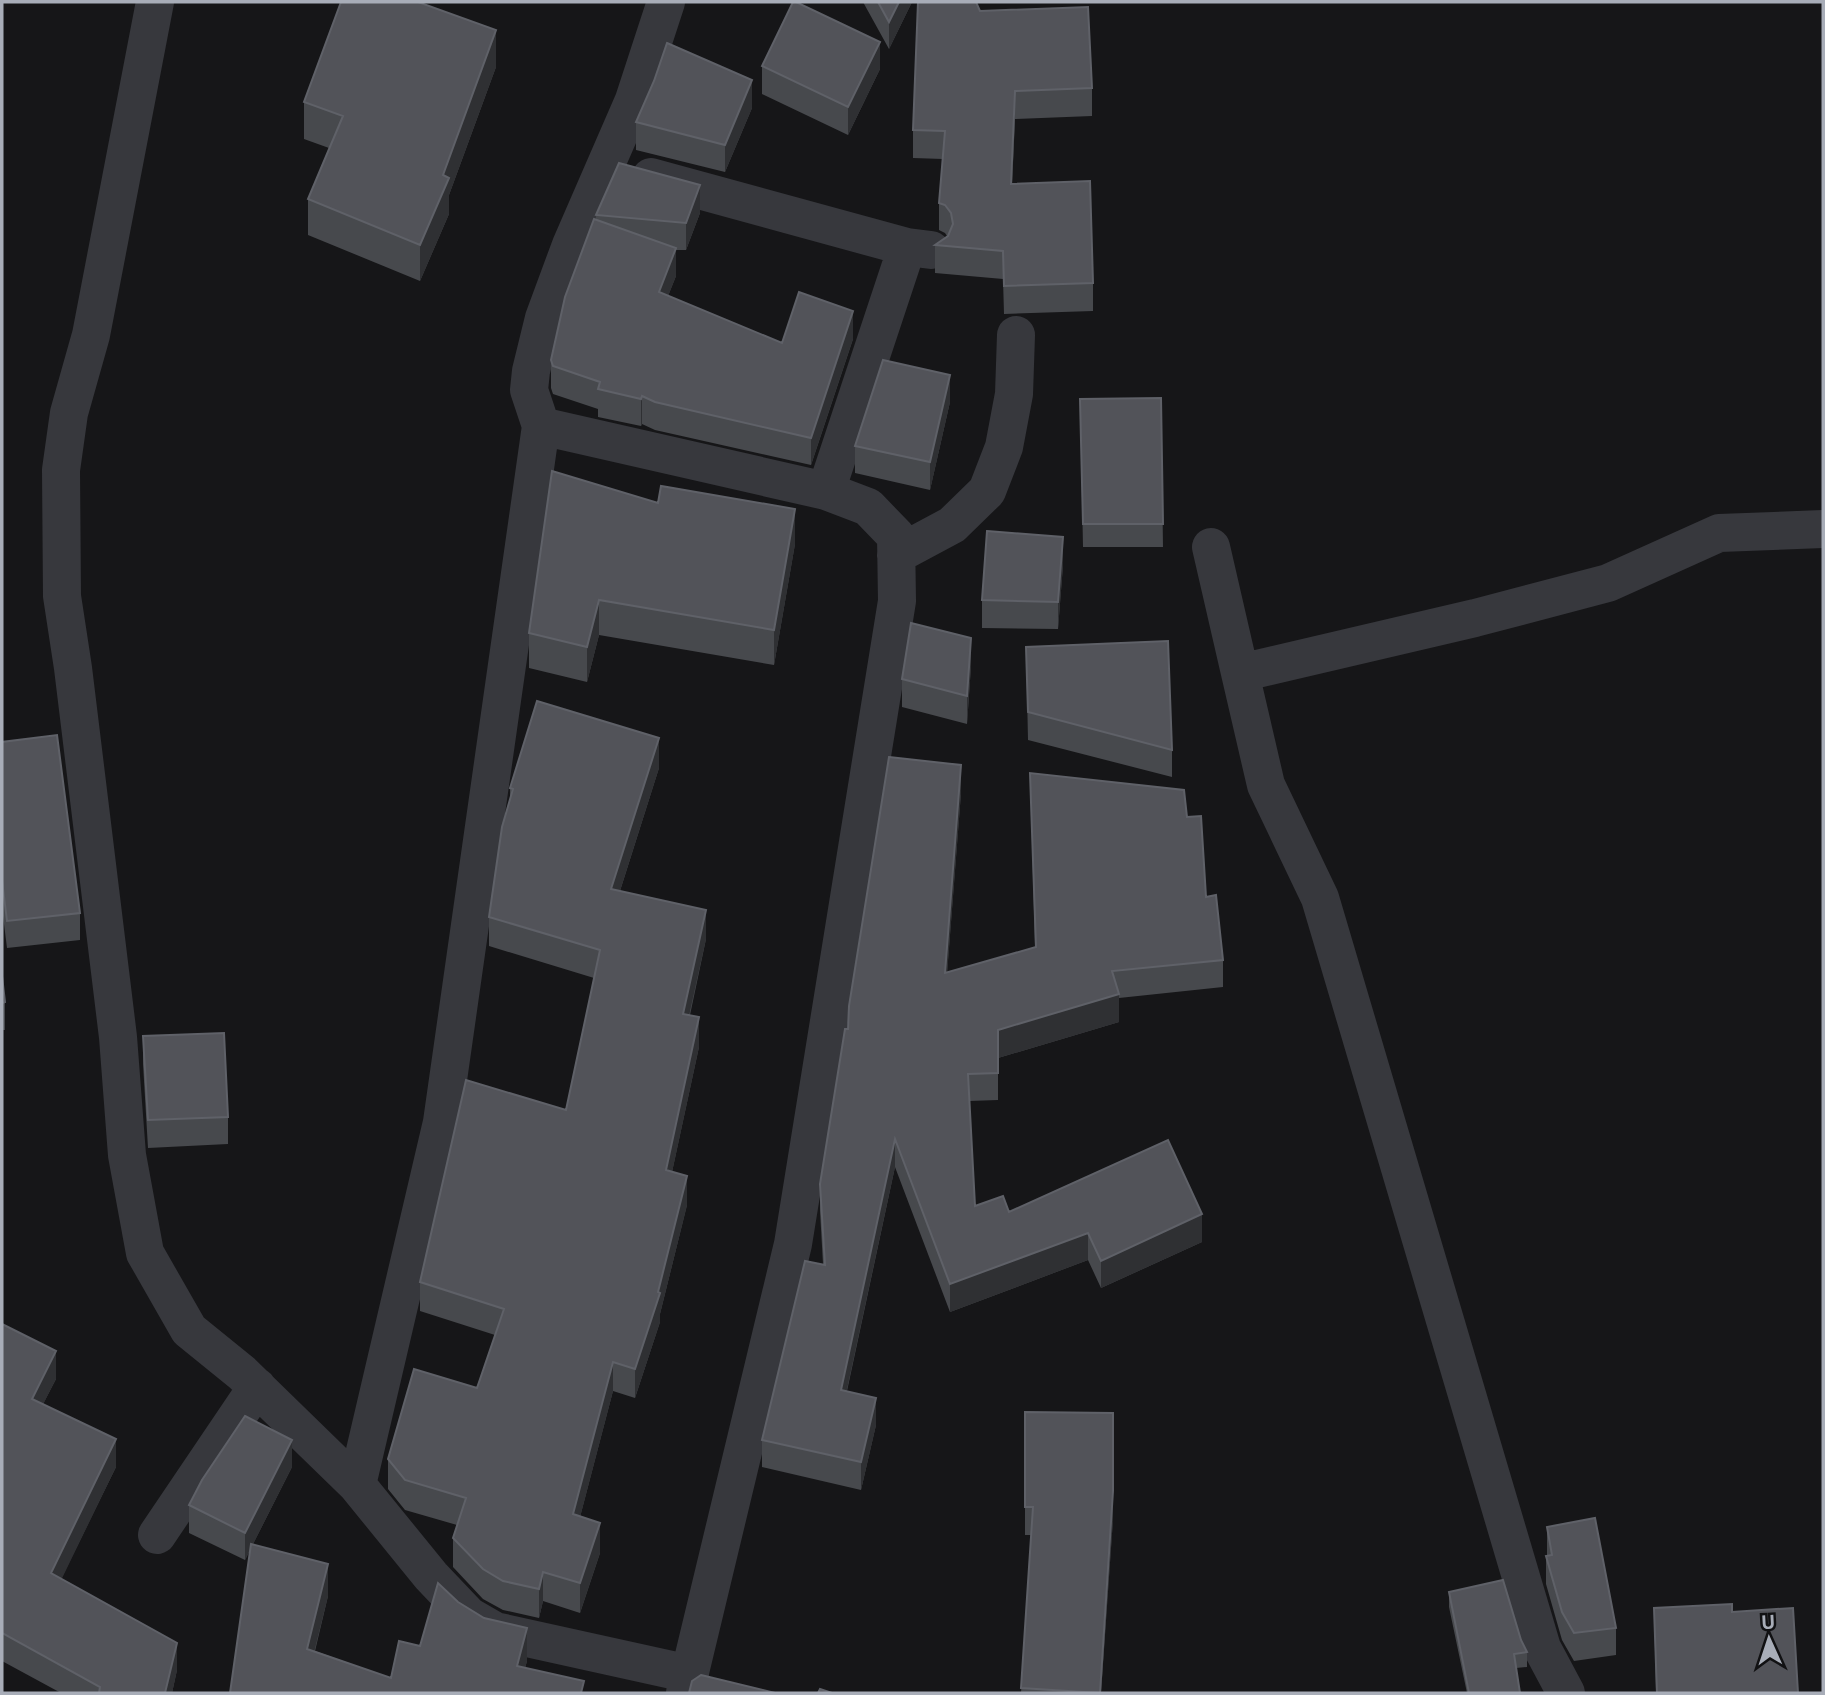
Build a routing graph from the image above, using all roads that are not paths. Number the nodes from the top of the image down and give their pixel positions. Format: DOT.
graph roads {
  1 [pos="156,2"];
  2 [pos="666,2"];
  3 [pos="605,164"];
  4 [pos="1016,335"];
  5 [pos="541,426"];
  6 [pos="826,491"];
  7 [pos="1823,529"];
  8 [pos="1211,547"];
  9 [pos="896,555"];
  10 [pos="1240,673"];
  11 [pos="257,1387"];
  12 [pos="357,1485"];
  13 [pos="157,1535"];
  14 [pos="688,1684"];
  15 [pos="1566,1693"];
  1 -- 11 [label="street"];
  2 -- 3 [label="street"];
  3 -- 5 [label="street"];
  3 -- 6 [label="street"];
  4 -- 9 [label="street"];
  5 -- 6 [label="street"];
  5 -- 12 [label="street"];
  6 -- 9 [label="street"];
  7 -- 10 [label="street"];
  8 -- 10 [label="street"];
  9 -- 14 [label="street"];
  10 -- 15 [label="street"];
  11 -- 12 [label="street"];
  11 -- 13 [label="street"];
  12 -- 14 [label="street"];
}
